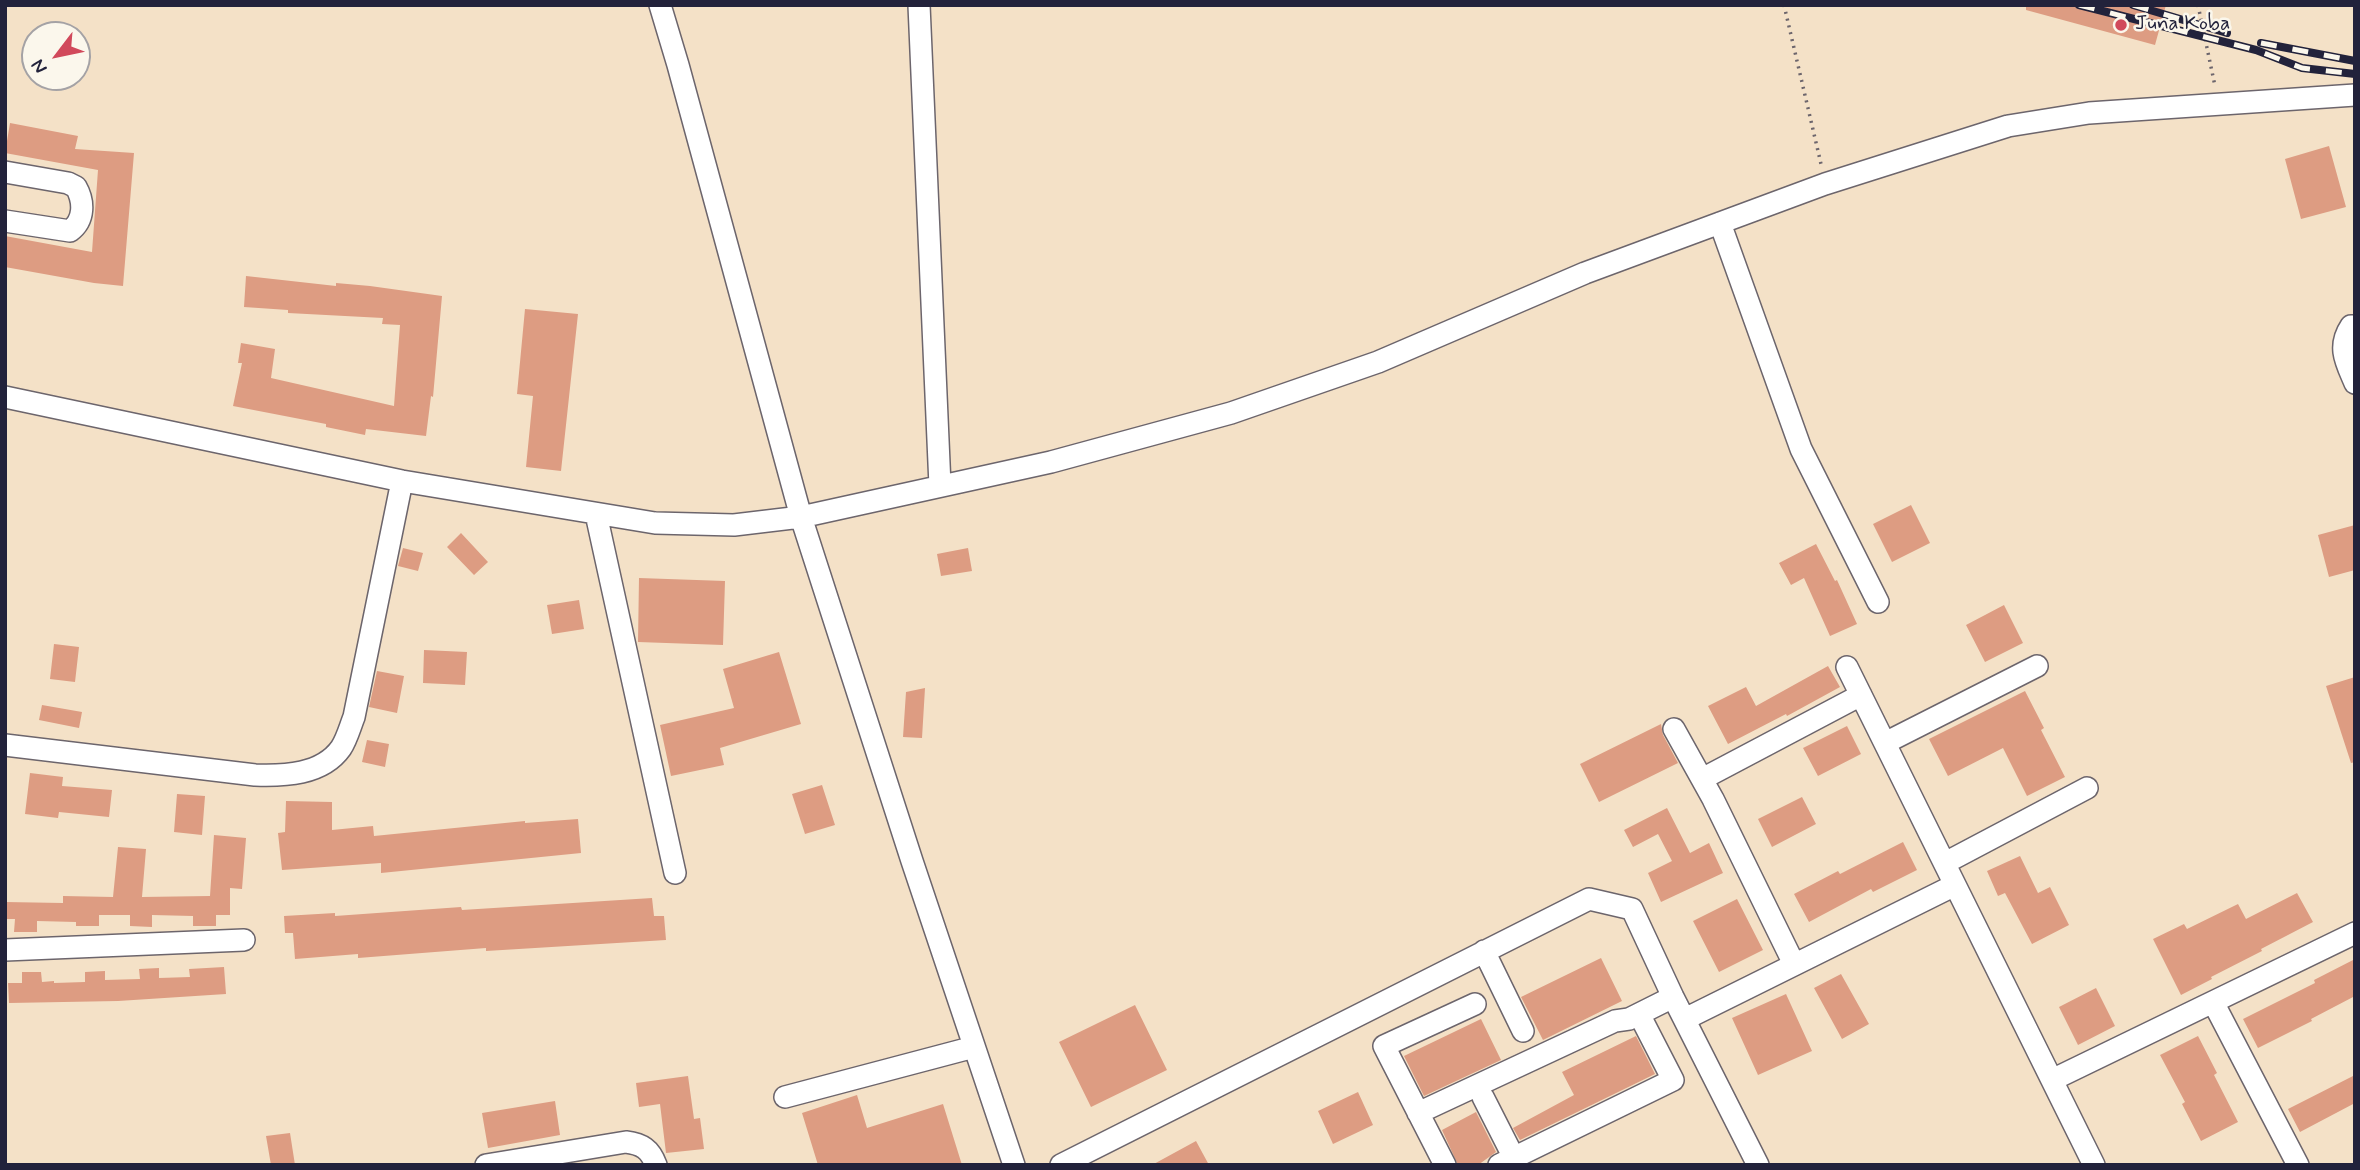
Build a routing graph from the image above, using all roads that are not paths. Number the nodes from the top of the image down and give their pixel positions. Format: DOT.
graph roads {
  1 [pos="660,5"];
  2 [pos="919,5"];
  3 [pos="2355,95"];
  4 [pos="5,172"];
  5 [pos="5,221"];
  6 [pos="1720,223"];
  7 [pos="2355,326"];
  8 [pos="2355,383"];
  9 [pos="5,397"];
  10 [pos="402,481"];
  11 [pos="940,486"];
  12 [pos="596,514"];
  13 [pos="801,517"];
  14 [pos="1878,602"];
  15 [pos="2037,666"];
  16 [pos="1847,667"];
  17 [pos="1861,695"];
  18 [pos="1674,729"];
  19 [pos="1885,743"];
  20 [pos="5,745"];
  21 [pos="1702,779"];
  22 [pos="2087,788"];
  23 [pos="1945,863"];
  24 [pos="675,873"];
  25 [pos="1955,885"];
  26 [pos="2355,933"];
  27 [pos="244,940"];
  28 [pos="5,950"];
  29 [pos="1484,951"];
  30 [pos="1794,964"];
  31 [pos="1673,997"];
  32 [pos="2213,1002"];
  33 [pos="1475,1004"];
  34 [pos="1634,1017"];
  35 [pos="1685,1019"];
  36 [pos="1523,1031"];
  37 [pos="974,1047"];
  38 [pos="2052,1080"];
  39 [pos="785,1097"];
  40 [pos="1483,1097"];
  41 [pos="1421,1119"];
  42 [pos="1506,1161"];
  43 [pos="486,1165"];
  44 [pos="656,1165"];
  45 [pos="1014,1165"];
  46 [pos="1061,1165"];
  47 [pos="1445,1165"];
  48 [pos="1758,1165"];
  49 [pos="2094,1165"];
  50 [pos="2298,1165"];
  1 -- 13 [label="street"];
  2 -- 11 [label="street"];
  3 -- 6 [label="street"];
  4 -- 5 [label="street"];
  6 -- 11 [label="street"];
  6 -- 14 [label="street"];
  7 -- 8 [label="street"];
  9 -- 10 [label="street"];
  10 -- 12 [label="street"];
  10 -- 20 [label="street"];
  11 -- 13 [label="street"];
  12 -- 13 [label="street"];
  12 -- 24 [label="street"];
  13 -- 37 [label="street"];
  15 -- 19 [label="street"];
  16 -- 17 [label="street"];
  17 -- 19 [label="street"];
  17 -- 21 [label="street"];
  18 -- 21 [label="street"];
  19 -- 23 [label="street"];
  21 -- 30 [label="street"];
  22 -- 23 [label="street"];
  23 -- 25 [label="street"];
  25 -- 30 [label="street"];
  25 -- 38 [label="street"];
  26 -- 32 [label="street"];
  27 -- 28 [label="street"];
  29 -- 31 [label="street"];
  29 -- 36 [label="street"];
  29 -- 46 [label="street"];
  30 -- 35 [label="street"];
  31 -- 34 [label="street"];
  31 -- 35 [label="street"];
  32 -- 38 [label="street"];
  32 -- 50 [label="street"];
  33 -- 41 [label="street"];
  34 -- 40 [label="street"];
  34 -- 41 [label="street"];
  34 -- 42 [label="street"];
  35 -- 48 [label="street"];
  37 -- 39 [label="street"];
  37 -- 45 [label="street"];
  38 -- 49 [label="street"];
  40 -- 41 [label="street"];
  40 -- 42 [label="street"];
  41 -- 47 [label="street"];
  43 -- 44 [label="street"];
}
